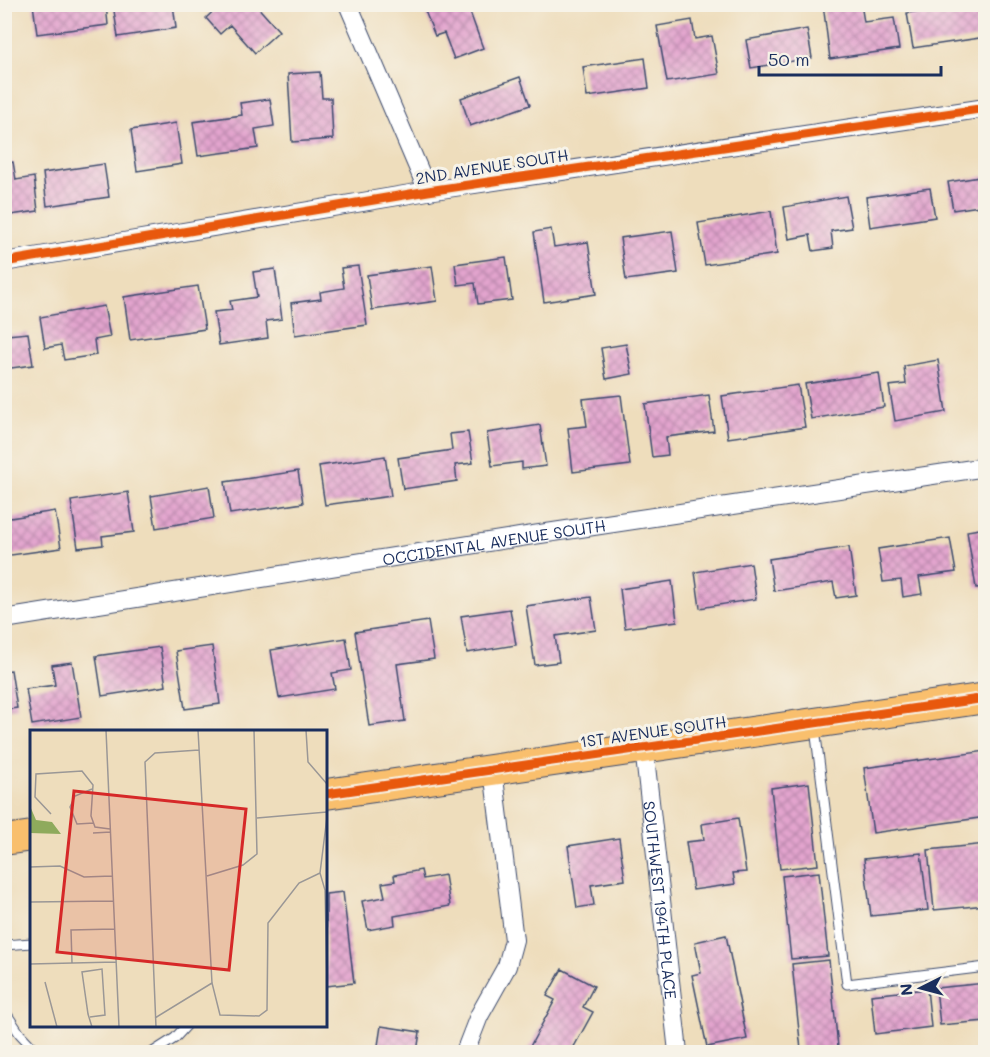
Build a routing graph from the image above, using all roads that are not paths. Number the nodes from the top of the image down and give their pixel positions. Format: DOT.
graph roads {
  1 [pos="348,4"];
  2 [pos="986,108"];
  3 [pos="428,191"];
  4 [pos="4,262"];
  5 [pos="986,467"];
  6 [pos="4,619"];
  7 [pos="986,698"];
  8 [pos="814,723"];
  9 [pos="644,748"];
  10 [pos="494,770"];
  11 [pos="327,794"];
  12 [pos="30,836"];
  13 [pos="4,840"];
  14 [pos="30,943"];
  15 [pos="4,945"];
  16 [pos="986,967"];
  17 [pos="4,1010"];
  18 [pos="185,1027"];
  19 [pos="37,1053"];
  20 [pos="153,1053"];
  21 [pos="465,1053"];
  22 [pos="678,1053"];
  1 -- 3 [label="street"];
  2 -- 3 [label="street, 2ND AVENUE SOUTH"];
  3 -- 4 [label="street, 2ND AVENUE SOUTH"];
  5 -- 6 [label="street, OCCIDENTAL AVENUE SOUTH"];
  7 -- 8 [label="main road, 1ST AVENUE SOUTH"];
  8 -- 9 [label="main road, 1ST AVENUE SOUTH"];
  8 -- 16 [label="lane"];
  9 -- 10 [label="main road, 1ST AVENUE SOUTH"];
  9 -- 22 [label="street, SOUTHWEST 194TH PLACE"];
  10 -- 11 [label="main road, 1ST AVENUE SOUTH"];
  10 -- 21 [label="street"];
  12 -- 13 [label="main road"];
  14 -- 15 [label="lane"];
  17 -- 19 [label="lane"];
  18 -- 20 [label="lane"];
}
